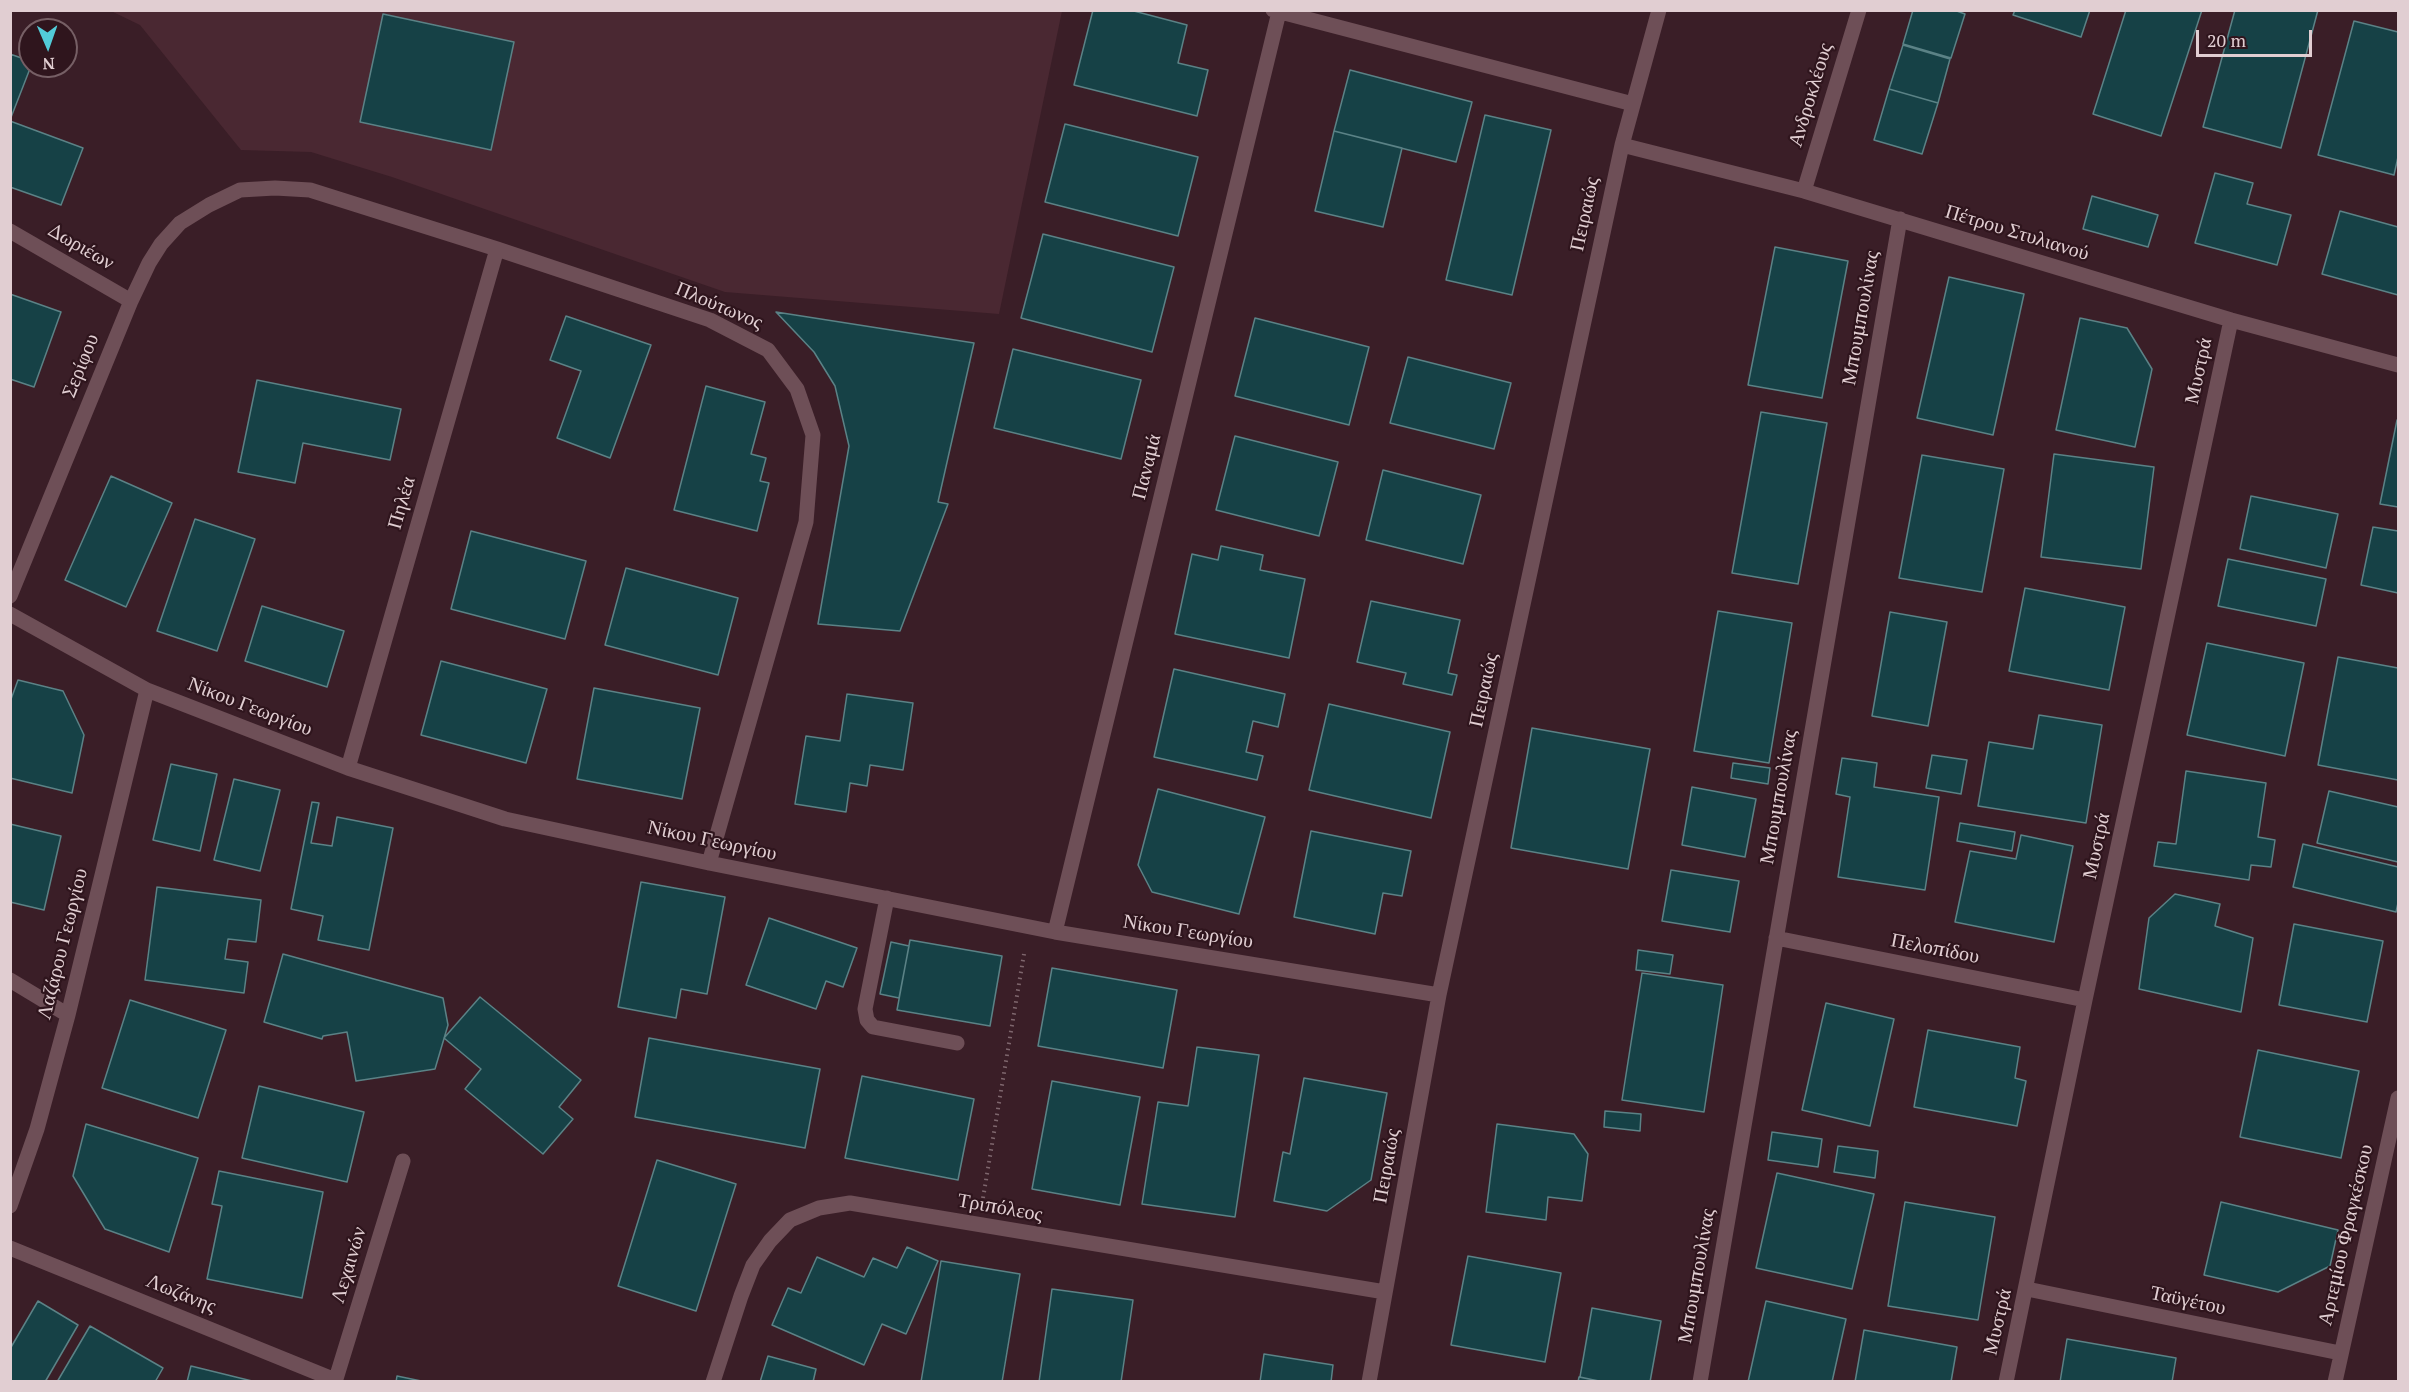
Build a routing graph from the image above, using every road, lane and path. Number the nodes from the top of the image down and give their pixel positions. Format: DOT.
graph roads {
  1 [pos="1659,10"];
  2 [pos="1859,10"];
  3 [pos="1276,11"];
  4 [pos="1633,104"];
  5 [pos="1622,145"];
  6 [pos="240,190"];
  7 [pos="1804,191"];
  8 [pos="1900,219"];
  9 [pos="10,231"];
  10 [pos="497,249"];
  11 [pos="131,301"];
  12 [pos="2231,320"];
  13 [pos="2398,364"];
  14 [pos="10,596"];
  15 [pos="10,614"];
  16 [pos="147,690"];
  17 [pos="348,768"];
  18 [pos="709,863"];
  19 [pos="887,898"];
  20 [pos="1029,927"];
  21 [pos="1056,932"];
  22 [pos="1776,938"];
  23 [pos="10,980"];
  24 [pos="1439,995"];
  25 [pos="2085,1000"];
  26 [pos="68,1015"];
  27 [pos="957,1043"];
  28 [pos="2398,1098"];
  29 [pos="2393,1153"];
  30 [pos="403,1161"];
  31 [pos="10,1206"];
  32 [pos="979,1226"];
  33 [pos="10,1248"];
  34 [pos="2027,1289"];
  35 [pos="1386,1292"];
  36 [pos="2340,1353"];
  37 [pos="335,1381"];
  38 [pos="712,1382"];
  39 [pos="1369,1382"];
  40 [pos="1700,1382"];
  41 [pos="2006,1382"];
  42 [pos="2335,1382"];
  1 -- 4 [label="street, Πειραιώς"];
  2 -- 7 [label="street, Ανδροκλέους"];
  3 -- 4 [label="street"];
  3 -- 21 [label="street, Παναμά"];
  4 -- 5 [label="street, Πειραιώς"];
  5 -- 7 [label="street, Πέτρου Στυλιανού"];
  5 -- 24 [label="street, Πειραιώς"];
  6 -- 10 [label="street, Πλούτωνος"];
  6 -- 11 [label="street, Σερίφου"];
  7 -- 8 [label="street, Πέτρου Στυλιανού"];
  8 -- 12 [label="street, Πέτρου Στυλιανού"];
  8 -- 22 [label="street, Μπουμπουλίνας"];
  9 -- 11 [label="street, Δωριέων"];
  10 -- 17 [label="street, Πηλέα"];
  10 -- 18 [label="street, Πλούτωνος"];
  11 -- 14 [label="street, Σερίφου"];
  12 -- 13 [label="street, Πέτρου Στυλιανού"];
  12 -- 25 [label="street, Μυστρά"];
  15 -- 16 [label="street, Νίκου Γεωργίου"];
  16 -- 17 [label="street, Νίκου Γεωργίου"];
  16 -- 26 [label="street, Λαζάρου Γεωργίου"];
  17 -- 18 [label="street, Νίκου Γεωργίου"];
  18 -- 19 [label="street, Νίκου Γεωργίου"];
  19 -- 20 [label="street, Νίκου Γεωργίου"];
  19 -- 27 [label="street"];
  20 -- 21 [label="street, Νίκου Γεωργίου"];
  20 -- 32 [label="path"];
  21 -- 24 [label="street, Νίκου Γεωργίου"];
  22 -- 25 [label="street, Πελοπίδου"];
  22 -- 40 [label="street, Μπουμπουλίνας"];
  23 -- 26 [label="street"];
  24 -- 35 [label="street, Πειραιώς"];
  25 -- 34 [label="street, Μυστρά"];
  26 -- 31 [label="street, Λαζάρου Γεωργίου"];
  28 -- 29 [label="street, Αρτεμίου Φραγκέσκου"];
  29 -- 36 [label="street, Αρτεμίου Φραγκέσκου"];
  30 -- 37 [label="street, Λεχαινών"];
  32 -- 35 [label="street, Τριπόλεος"];
  32 -- 38 [label="street, Τριπόλεος"];
  33 -- 37 [label="street, Λωζάνης"];
  34 -- 36 [label="street, Ταϋγέτου"];
  34 -- 41 [label="street, Μυστρά"];
  35 -- 39 [label="street, Πειραιώς"];
  36 -- 42 [label="street, Αρτεμίου Φραγκέσκου"];
}
